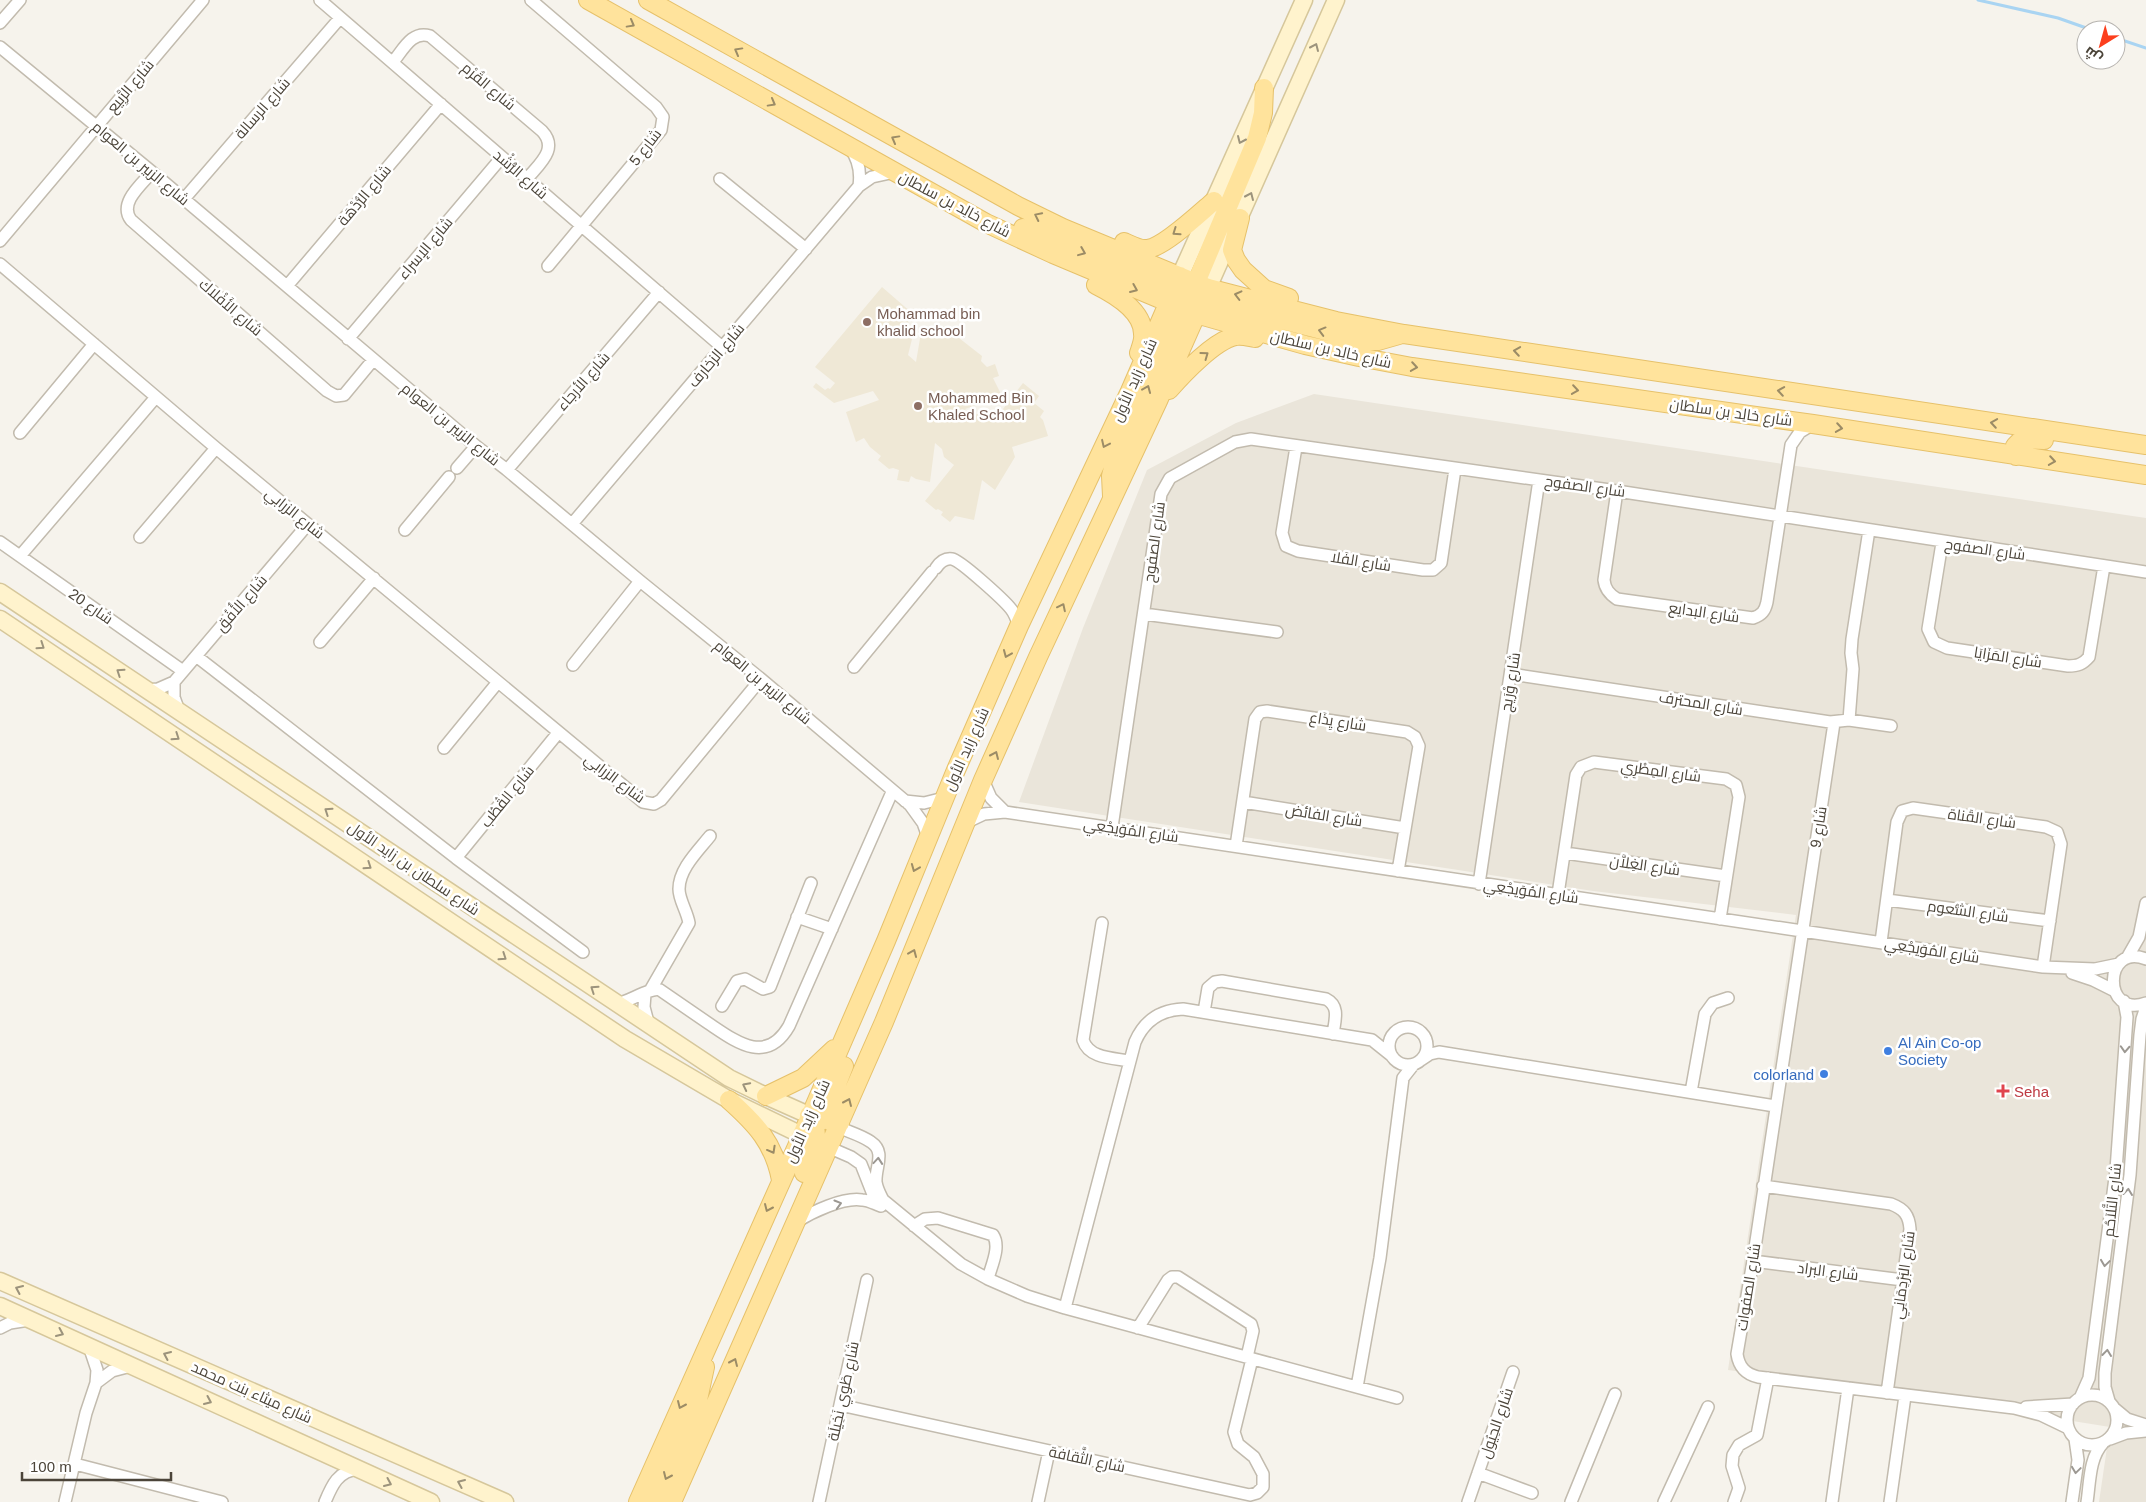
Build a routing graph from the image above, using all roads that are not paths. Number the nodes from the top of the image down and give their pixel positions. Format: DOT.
graph roads {
  1 [pos="20,0"];
  2 [pos="203,0"];
  3 [pos="320,0"];
  4 [pos="530,0"];
  5 [pos="588,0"];
  6 [pos="648,0"];
  7 [pos="1304,0"];
  8 [pos="1336,0"];
  9 [pos="340,18"];
  10 [pos="0,23"];
  11 [pos="0,47"];
  12 [pos="393,62"];
  13 [pos="1264,88"];
  14 [pos="441,104"];
  15 [pos="96,126"];
  16 [pos="849,146"];
  17 [pos="502,157"];
  18 [pos="152,172"];
  19 [pos="896,172"];
  20 [pos="527,178"];
  21 [pos="720,179"];
  22 [pos="859,186"];
  23 [pos="184,199"];
  24 [pos="1214,202"];
  25 [pos="1240,218"];
  26 [pos="986,223"];
  27 [pos="581,226"];
  28 [pos="1063,228"];
  29 [pos="0,241"];
  30 [pos="806,249"];
  31 [pos="1053,254"];
  32 [pos="0,264"];
  33 [pos="548,266"];
  34 [pos="287,286"];
  35 [pos="659,292"];
  36 [pos="1188,295"];
  37 [pos="1336,320"];
  38 [pos="1404,334"];
  39 [pos="348,339"];
  40 [pos="94,344"];
  41 [pos="1305,345"];
  42 [pos="722,347"];
  43 [pos="374,360"];
  44 [pos="1130,391"];
  45 [pos="156,397"];
  46 [pos="1158,401"];
  47 [pos="1770,418"];
  48 [pos="1813,424"];
  49 [pos="20,433"];
  50 [pos="2112,440"];
  51 [pos="1791,445"];
  52 [pos="2146,445"];
  53 [pos="476,446"];
  54 [pos="1296,447"];
  55 [pos="216,448"];
  56 [pos="2016,456"];
  57 [pos="1454,469"];
  58 [pos="507,470"];
  59 [pos="2142,476"];
  60 [pos="1539,480"];
  61 [pos="1617,491"];
  62 [pos="1113,500"];
  63 [pos="1780,517"];
  64 [pos="308,524"];
  65 [pos="572,524"];
  66 [pos="405,530"];
  67 [pos="1869,530"];
  68 [pos="140,536"];
  69 [pos="0,542"];
  70 [pos="1942,542"];
  71 [pos="20,556"];
  72 [pos="2104,566"];
  73 [pos="2146,572"];
  74 [pos="374,578"];
  75 [pos="640,581"];
  76 [pos="0,592"];
  77 [pos="1033,595"];
  78 [pos="1003,601"];
  79 [pos="1144,614"];
  80 [pos="0,619"];
  81 [pos="1019,626"];
  82 [pos="1277,632"];
  83 [pos="320,642"];
  84 [pos="196,656"];
  85 [pos="573,665"];
  86 [pos="854,668"];
  87 [pos="183,671"];
  88 [pos="1511,674"];
  89 [pos="761,679"];
  90 [pos="174,682"];
  91 [pos="498,682"];
  92 [pos="146,690"];
  93 [pos="179,711"];
  94 [pos="1849,720"];
  95 [pos="1834,723"];
  96 [pos="1891,726"];
  97 [pos="558,734"];
  98 [pos="444,748"];
  99 [pos="199,752"];
  100 [pos="983,780"];
  101 [pos="289,785"];
  102 [pos="892,792"];
  103 [pos="944,798"];
  104 [pos="903,800"];
  105 [pos="1243,802"];
  106 [pos="1005,812"];
  107 [pos="965,823"];
  108 [pos="1112,827"];
  109 [pos="1404,828"];
  110 [pos="710,836"];
  111 [pos="928,836"];
  112 [pos="1236,846"];
  113 [pos="1565,854"];
  114 [pos="456,858"];
  115 [pos="1398,871"];
  116 [pos="1726,876"];
  117 [pos="811,883"];
  118 [pos="1479,884"];
  119 [pos="1558,894"];
  120 [pos="1887,900"];
  121 [pos="2146,903"];
  122 [pos="797,917"];
  123 [pos="1720,919"];
  124 [pos="2050,921"];
  125 [pos="1102,923"];
  126 [pos="832,929"];
  127 [pos="1802,932"];
  128 [pos="886,941"];
  129 [pos="1881,942"];
  130 [pos="583,952"];
  131 [pos="2146,959"];
  132 [pos="2123,961"];
  133 [pos="2043,967"];
  134 [pos="2058,968"];
  135 [pos="2115,991"];
  136 [pos="648,992"];
  137 [pos="1728,998"];
  138 [pos="2124,1001"];
  139 [pos="617,1004"];
  140 [pos="2146,1005"];
  141 [pos="722,1006"];
  142 [pos="1204,1012"];
  143 [pos="649,1026"];
  144 [pos="1394,1032"];
  145 [pos="1333,1034"];
  146 [pos="844,1037"];
  147 [pos="1426,1038"];
  148 [pos="1372,1040"];
  149 [pos="1439,1052"];
  150 [pos="1393,1058"];
  151 [pos="1130,1061"];
  152 [pos="1418,1062"];
  153 [pos="1403,1078"];
  154 [pos="1691,1092"];
  155 [pos="766,1096"];
  156 [pos="729,1100"];
  157 [pos="1775,1106"];
  158 [pos="809,1115"];
  159 [pos="839,1125"];
  160 [pos="816,1141"];
  161 [pos="781,1180"];
  162 [pos="1763,1186"];
  163 [pos="882,1207"];
  164 [pos="796,1222"];
  165 [pos="914,1226"];
  166 [pos="1753,1261"];
  167 [pos="988,1279"];
  168 [pos="867,1280"];
  169 [pos="1903,1280"];
  170 [pos="0,1281"];
  171 [pos="0,1306"];
  172 [pos="1065,1308"];
  173 [pos="755,1315"];
  174 [pos="30,1320"];
  175 [pos="0,1328"];
  176 [pos="1138,1328"];
  177 [pos="89,1346"];
  178 [pos="707,1347"];
  179 [pos="1249,1358"];
  180 [pos="130,1366"];
  181 [pos="1513,1372"];
  182 [pos="1764,1378"];
  183 [pos="96,1383"];
  184 [pos="1357,1387"];
  185 [pos="1848,1388"];
  186 [pos="1615,1394"];
  187 [pos="1887,1394"];
  188 [pos="1905,1396"];
  189 [pos="1397,1398"];
  190 [pos="2077,1400"];
  191 [pos="840,1405"];
  192 [pos="2112,1405"];
  193 [pos="1708,1407"];
  194 [pos="2014,1408"];
  195 [pos="2146,1425"];
  196 [pos="2068,1428"];
  197 [pos="2146,1431"];
  198 [pos="2075,1439"];
  199 [pos="2106,1441"];
  200 [pos="1049,1451"];
  201 [pos="326,1454"];
  202 [pos="75,1464"];
  203 [pos="687,1467"];
  204 [pos="358,1469"];
  205 [pos="1478,1473"];
  206 [pos="332,1485"];
  207 [pos="1532,1493"];
  208 [pos="65,1502"];
  209 [pos="222,1502"];
  210 [pos="325,1502"];
  211 [pos="431,1502"];
  212 [pos="505,1502"];
  213 [pos="638,1502"];
  214 [pos="655,1502"];
  215 [pos="672,1502"];
  216 [pos="683,1502"];
  217 [pos="819,1502"];
  218 [pos="1038,1502"];
  219 [pos="1468,1502"];
  220 [pos="1571,1502"];
  221 [pos="1664,1502"];
  222 [pos="1734,1502"];
  223 [pos="1832,1502"];
  224 [pos="1890,1502"];
  225 [pos="2072,1502"];
  226 [pos="2087,1502"];
  1 -- 10 [label="street"];
  2 -- 15 [label="street, شارع الرَّبِيع"];
  3 -- 9 [label="street, شارع الرُّشْد"];
  4 -- 27 [label="street, شارع 5"];
  5 -- 16 [label="main road, شارع خالِد بن سلطان, one-way"];
  28 -- 6 [label="main road, شارع خالِد بن سلطان, one-way"];
  7 -- 13 [label="main road, شارع زايد الأول"];
  25 -- 8 [label="main road, شارع زايد الأول, one-way"];
  9 -- 12 [label="street, شارع الرُّشْد"];
  9 -- 23 [label="street, شارع الرسالة"];
  11 -- 15 [label="street, شارع الزبير بن العوام"];
  12 -- 14 [label="street, شارع الرُّشْد"];
  12 -- 20 [label="street, شارع القُرْم"];
  13 -- 24 [label="main road, شارع زايد الأول, one-way"];
  13 -- 36 [label="main road"];
  14 -- 17 [label="street, شارع الرُّشْد"];
  14 -- 34 [label="street, شارع الرُّدْهَة"];
  15 -- 18 [label="street, شارع الزبير بن العوام"];
  15 -- 29 [label="street, شارع الرَّبِيع"];
  16 -- 19 [label="main road, شارع خالِد بن سلطان"];
  16 -- 22 [label="street"];
  17 -- 20 [label="street, شارع الرُّشْد"];
  17 -- 39 [label="street, شارع الإسراء"];
  18 -- 23 [label="street, شارع الزبير بن العوام"];
  18 -- 43 [label="street, شارع الأَفْلاك"];
  19 -- 22 [label="street, شارع الزخارف"];
  19 -- 26 [label="main road, شارع خالِد بن سلطان"];
  20 -- 27 [label="street, شارع الرُّشْد"];
  21 -- 30 [label="street"];
  22 -- 30 [label="street, شارع الزخارف"];
  23 -- 34 [label="street, شارع الزبير بن العوام"];
  24 -- 28 [label="main road, one-way"];
  24 -- 36 [label="main road, شارع زايد الأول"];
  25 -- 36 [label="main road, شارع زايد الأول"];
  25 -- 37 [label="main road"];
  26 -- 31 [label="main road, شارع خالِد بن سلطان"];
  26 -- 36 [label="main road, one-way"];
  27 -- 33 [label="street, شارع 5"];
  27 -- 35 [label="street, شارع الرُّشْد"];
  28 -- 36 [label="main road, شارع خالِد بن سلطان"];
  30 -- 42 [label="street, شارع الزخارف"];
  31 -- 36 [label="main road, شارع خالِد بن سلطان, one-way"];
  31 -- 44 [label="main road"];
  32 -- 40 [label="street, شارع الزرابي"];
  34 -- 39 [label="street, شارع الزبير بن العوام"];
  35 -- 42 [label="street, شارع الرُّشْد"];
  35 -- 58 [label="street, شارع الأرجاء"];
  37 -- 36 [label="main road, شارع خالِد بن سلطان, one-way"];
  38 -- 36 [label="main road, one-way"];
  36 -- 41 [label="main road, شارع خالِد بن سلطان"];
  36 -- 44 [label="main road, شارع زايد الأول"];
  36 -- 46 [label="main road, شارع زايد الأول"];
  62 -- 36 [label="main road, one-way"];
  37 -- 38 [label="main road, شارع خالِد بن سلطان"];
  50 -- 38 [label="main road, شارع خالِد بن سلطان, one-way"];
  39 -- 43 [label="street, شارع الزبير بن العوام"];
  40 -- 45 [label="street, شارع الزرابي"];
  40 -- 49 [label="street"];
  46 -- 41 [label="main road, one-way"];
  41 -- 47 [label="main road, شارع خالِد بن سلطان, one-way"];
  42 -- 65 [label="street, شارع الزخارف"];
  43 -- 53 [label="street, شارع الزبير بن العوام"];
  44 -- 77 [label="main road, شارع زايد الأول, one-way"];
  45 -- 55 [label="street, شارع الزرابي"];
  45 -- 71 [label="street"];
  46 -- 62 [label="main road, شارع زايد الأول"];
  47 -- 48 [label="main road, شارع خالِد بن سلطان"];
  47 -- 51 [label="street"];
  48 -- 51 [label="street"];
  48 -- 56 [label="main road, شارع خالِد بن سلطان, one-way"];
  50 -- 52 [label="main road, شارع خالِد بن سلطان"];
  50 -- 56 [label="main road"];
  51 -- 63 [label="street, شارع البدايع"];
  53 -- 58 [label="street, شارع الزبير بن العوام"];
  53 -- 66 [label="street"];
  54 -- 57 [label="street, شارع الصفوح"];
  54 -- 57 [label="street, شارع الفَلا"];
  54 -- 79 [label="street, شارع الصفوح"];
  55 -- 64 [label="street, شارع الزرابي"];
  55 -- 68 [label="street"];
  56 -- 59 [label="main road, شارع خالِد بن سلطان, one-way"];
  57 -- 60 [label="street, شارع الصفوح"];
  58 -- 65 [label="street, شارع الزبير بن العوام"];
  60 -- 61 [label="street, شارع الصفوح"];
  60 -- 88 [label="street, شارع وْرَيج"];
  61 -- 63 [label="street, شارع الصفوح"];
  61 -- 63 [label="street, شارع البدايع"];
  100 -- 62 [label="main road, شارع زايد الأول, one-way"];
  63 -- 67 [label="street, شارع الصفوح"];
  64 -- 74 [label="street, شارع الزرابي"];
  64 -- 84 [label="street, شارع الأُفُق"];
  65 -- 75 [label="street, شارع الزبير بن العوام"];
  67 -- 70 [label="street, شارع الصفوح"];
  67 -- 94 [label="street"];
  69 -- 71 [label="street, شارع 20"];
  70 -- 72 [label="street, شارع الصفوح"];
  70 -- 72 [label="street, شارع المَزَايَا"];
  71 -- 87 [label="street, شارع 20"];
  72 -- 73 [label="street, شارع الصفوح"];
  74 -- 83 [label="street"];
  74 -- 91 [label="street, شارع الزرابي"];
  75 -- 85 [label="street"];
  75 -- 89 [label="street, شارع الزبير بن العوام"];
  92 -- 76 [label="main road, شارع سلطان بن زايد الأول, one-way"];
  77 -- 78 [label="street"];
  77 -- 81 [label="main road, شارع زايد الأول"];
  78 -- 81 [label="street"];
  78 -- 86 [label="street"];
  79 -- 82 [label="street"];
  79 -- 108 [label="street, شارع الصفوح"];
  80 -- 99 [label="main road, شارع سلطان بن زايد الأول, one-way"];
  81 -- 103 [label="main road, شارع زايد الأول, one-way"];
  84 -- 87 [label="street, شارع الأُفُق"];
  84 -- 114 [label="street"];
  87 -- 90 [label="street, شارع الأُفُق"];
  88 -- 95 [label="street, شارع المحترف"];
  88 -- 118 [label="street, شارع وْرَيج"];
  89 -- 97 [label="street, شارع الزرابي"];
  89 -- 102 [label="street, شارع الزبير بن العوام"];
  90 -- 92 [label="street"];
  90 -- 93 [label="street"];
  91 -- 97 [label="street, شارع الزرابي"];
  91 -- 98 [label="street"];
  92 -- 93 [label="main road, شارع سلطان بن زايد الأول"];
  93 -- 101 [label="main road, شارع سلطان بن زايد الأول"];
  94 -- 95 [label="street, شارع المحترف"];
  94 -- 96 [label="street, شارع المحترف"];
  95 -- 127 [label="street, شارع 9"];
  97 -- 114 [label="street, شارع القُطُب"];
  99 -- 101 [label="main road"];
  99 -- 156 [label="main road, شارع سلطان بن زايد الأول, one-way"];
  100 -- 106 [label="street"];
  100 -- 107 [label="main road, شارع زايد الأول"];
  139 -- 101 [label="main road, شارع سلطان بن زايد الأول, one-way"];
  102 -- 104 [label="street, شارع الزبير بن العوام"];
  102 -- 126 [label="street"];
  103 -- 104 [label="street"];
  103 -- 111 [label="main road, شارع زايد الأول"];
  104 -- 111 [label="street, شارع الزبير بن العوام"];
  105 -- 109 [label="street, شارع الفائض"];
  105 -- 109 [label="street, شارع يِذَاع"];
  105 -- 112 [label="street, شارع يِذَاع"];
  106 -- 107 [label="street, شارع المُوَيجْعِي"];
  106 -- 108 [label="street, شارع المُوَيجْعِي"];
  159 -- 107 [label="main road, شارع زايد الأول, one-way"];
  108 -- 112 [label="street, شارع المُوَيجْعِي"];
  109 -- 115 [label="street, شارع يِذَاع"];
  110 -- 136 [label="street"];
  111 -- 128 [label="main road, شارع زايد الأول, one-way"];
  112 -- 115 [label="street, شارع المُوَيجْعِي"];
  113 -- 116 [label="street, شارع الغِلاَّن"];
  113 -- 116 [label="street, شارع المِطْرِي"];
  113 -- 119 [label="street, شارع المِطْرِي"];
  114 -- 130 [label="street"];
  115 -- 118 [label="street, شارع المُوَيجْعِي"];
  116 -- 123 [label="street, شارع المِطْرِي"];
  117 -- 122 [label="street"];
  118 -- 119 [label="street, شارع المُوَيجْعِي"];
  119 -- 123 [label="street, شارع المُوَيجْعِي"];
  120 -- 124 [label="street, شارع الشُّعوم"];
  120 -- 124 [label="street, شارع القَناة"];
  120 -- 129 [label="street, شارع القَناة"];
  121 -- 132 [label="street"];
  122 -- 126 [label="street"];
  122 -- 141 [label="street"];
  123 -- 127 [label="street, شارع المُوَيجْعِي"];
  124 -- 133 [label="street, شارع القَناة"];
  125 -- 151 [label="street"];
  126 -- 136 [label="street"];
  127 -- 129 [label="street, شارع المُوَيجْعِي"];
  127 -- 157 [label="street, شارع الصفوات"];
  128 -- 146 [label="main road, شارع زايد الأول"];
  128 -- 159 [label="main road"];
  129 -- 133 [label="street, شارع المُوَيجْعِي"];
  131 -- 132 [label="street, شارع المُوَيجْعِي"];
  132 -- 134 [label="street, شارع المُوَيجْعِي"];
  132 -- 135 [label="street"];
  133 -- 134 [label="street, شارع المُوَيجْعِي"];
  134 -- 135 [label="street, شارع المُوَيجْعِي"];
  135 -- 138 [label="street"];
  136 -- 139 [label="street"];
  136 -- 143 [label="street"];
  137 -- 154 [label="street"];
  138 -- 140 [label="street"];
  138 -- 190 [label="street, شارع التَّلاَحُم, one-way"];
  139 -- 143 [label="main road, شارع سلطان بن زايد الأول"];
  192 -- 140 [label="street, شارع التَّلاَحُم, one-way"];
  142 -- 145 [label="street"];
  142 -- 145 [label="street"];
  142 -- 151 [label="street"];
  155 -- 143 [label="main road, شارع سلطان بن زايد الأول, one-way"];
  144 -- 147 [label="street"];
  144 -- 148 [label="street"];
  144 -- 150 [label="street"];
  145 -- 148 [label="street"];
  146 -- 155 [label="main road"];
  146 -- 158 [label="main road, شارع زايد الأول"];
  147 -- 149 [label="street"];
  147 -- 152 [label="street"];
  148 -- 150 [label="street"];
  149 -- 152 [label="street"];
  149 -- 154 [label="street"];
  150 -- 152 [label="street"];
  150 -- 153 [label="street"];
  151 -- 172 [label="street"];
  152 -- 153 [label="street"];
  153 -- 184 [label="street"];
  154 -- 157 [label="street"];
  155 -- 158 [label="main road, شارع سلطان بن زايد الأول"];
  156 -- 160 [label="main road, شارع سلطان بن زايد الأول"];
  156 -- 161 [label="main road, one-way"];
  157 -- 162 [label="street, شارع الصفوات"];
  158 -- 159 [label="main road, شارع سلطان بن زايد الأول"];
  158 -- 160 [label="main road"];
  159 -- 160 [label="main road, شارع زايد الأول"];
  165 -- 159 [label="street, one-way"];
  160 -- 161 [label="main road, شارع زايد الأول"];
  160 -- 163 [label="street"];
  160 -- 164 [label="main road, شارع زايد الأول"];
  160 -- 173 [label="main road"];
  161 -- 178 [label="main road, شارع زايد الأول, one-way"];
  162 -- 166 [label="street, شارع الصفوات"];
  162 -- 169 [label="street, شارع البَرْدِمَانِي"];
  164 -- 163 [label="street, one-way"];
  163 -- 165 [label="street"];
  164 -- 173 [label="main road, شارع زايد الأول"];
  165 -- 167 [label="street"];
  165 -- 167 [label="street"];
  166 -- 169 [label="street, شارع البراد"];
  166 -- 182 [label="street, شارع الصفوات"];
  167 -- 172 [label="street"];
  168 -- 191 [label="street, شارع طَوِي نَخِيلَة"];
  169 -- 187 [label="street, شارع البَرْدِمَانِي"];
  212 -- 170 [label="main road, شارع ميثاء بنت محمد, one-way"];
  171 -- 174 [label="main road, شارع ميثاء بنت محمد"];
  172 -- 176 [label="street"];
  203 -- 173 [label="main road, شارع زايد الأول, one-way"];
  174 -- 175 [label="street"];
  174 -- 177 [label="main road, شارع ميثاء بنت محمد, one-way"];
  176 -- 179 [label="street"];
  176 -- 179 [label="street"];
  177 -- 180 [label="main road, شارع ميثاء بنت محمد"];
  177 -- 183 [label="street"];
  178 -- 213 [label="main road, شارع زايد الأول, one-way"];
  178 -- 214 [label="main road, one-way"];
  179 -- 184 [label="street"];
  179 -- 200 [label="street, شارع الثَّقافة"];
  180 -- 183 [label="street"];
  180 -- 201 [label="main road, شارع ميثاء بنت محمد, one-way"];
  181 -- 205 [label="street, شارع الحِيُول"];
  182 -- 185 [label="street, شارع الصفوات"];
  182 -- 222 [label="street"];
  183 -- 202 [label="street"];
  184 -- 189 [label="street"];
  185 -- 187 [label="street, شارع الصفوات"];
  185 -- 223 [label="street"];
  186 -- 220 [label="street"];
  187 -- 188 [label="street, شارع الصفوات"];
  188 -- 194 [label="street, شارع الصفوات"];
  188 -- 224 [label="street"];
  190 -- 192 [label="street"];
  190 -- 194 [label="street, شارع الصفوات"];
  190 -- 196 [label="street"];
  191 -- 200 [label="street, شارع الثَّقافة"];
  191 -- 217 [label="street, شارع طَوِي نَخِيلَة"];
  192 -- 195 [label="street"];
  192 -- 199 [label="street"];
  193 -- 221 [label="street"];
  194 -- 196 [label="street, شارع الصفوات"];
  196 -- 198 [label="street"];
  197 -- 199 [label="street"];
  198 -- 199 [label="street"];
  198 -- 225 [label="street, one-way"];
  199 -- 226 [label="street"];
  200 -- 218 [label="street"];
  201 -- 204 [label="main road, شارع ميثاء بنت محمد"];
  201 -- 206 [label="street"];
  202 -- 208 [label="street"];
  202 -- 209 [label="street"];
  203 -- 215 [label="main road, شارع زايد الأول"];
  203 -- 216 [label="main road"];
  204 -- 206 [label="street"];
  204 -- 211 [label="main road, شارع ميثاء بنت محمد, one-way"];
  205 -- 207 [label="street, شارع الحِيُول"];
  205 -- 219 [label="street, شارع الحِيُول"];
  206 -- 210 [label="street"];
}
